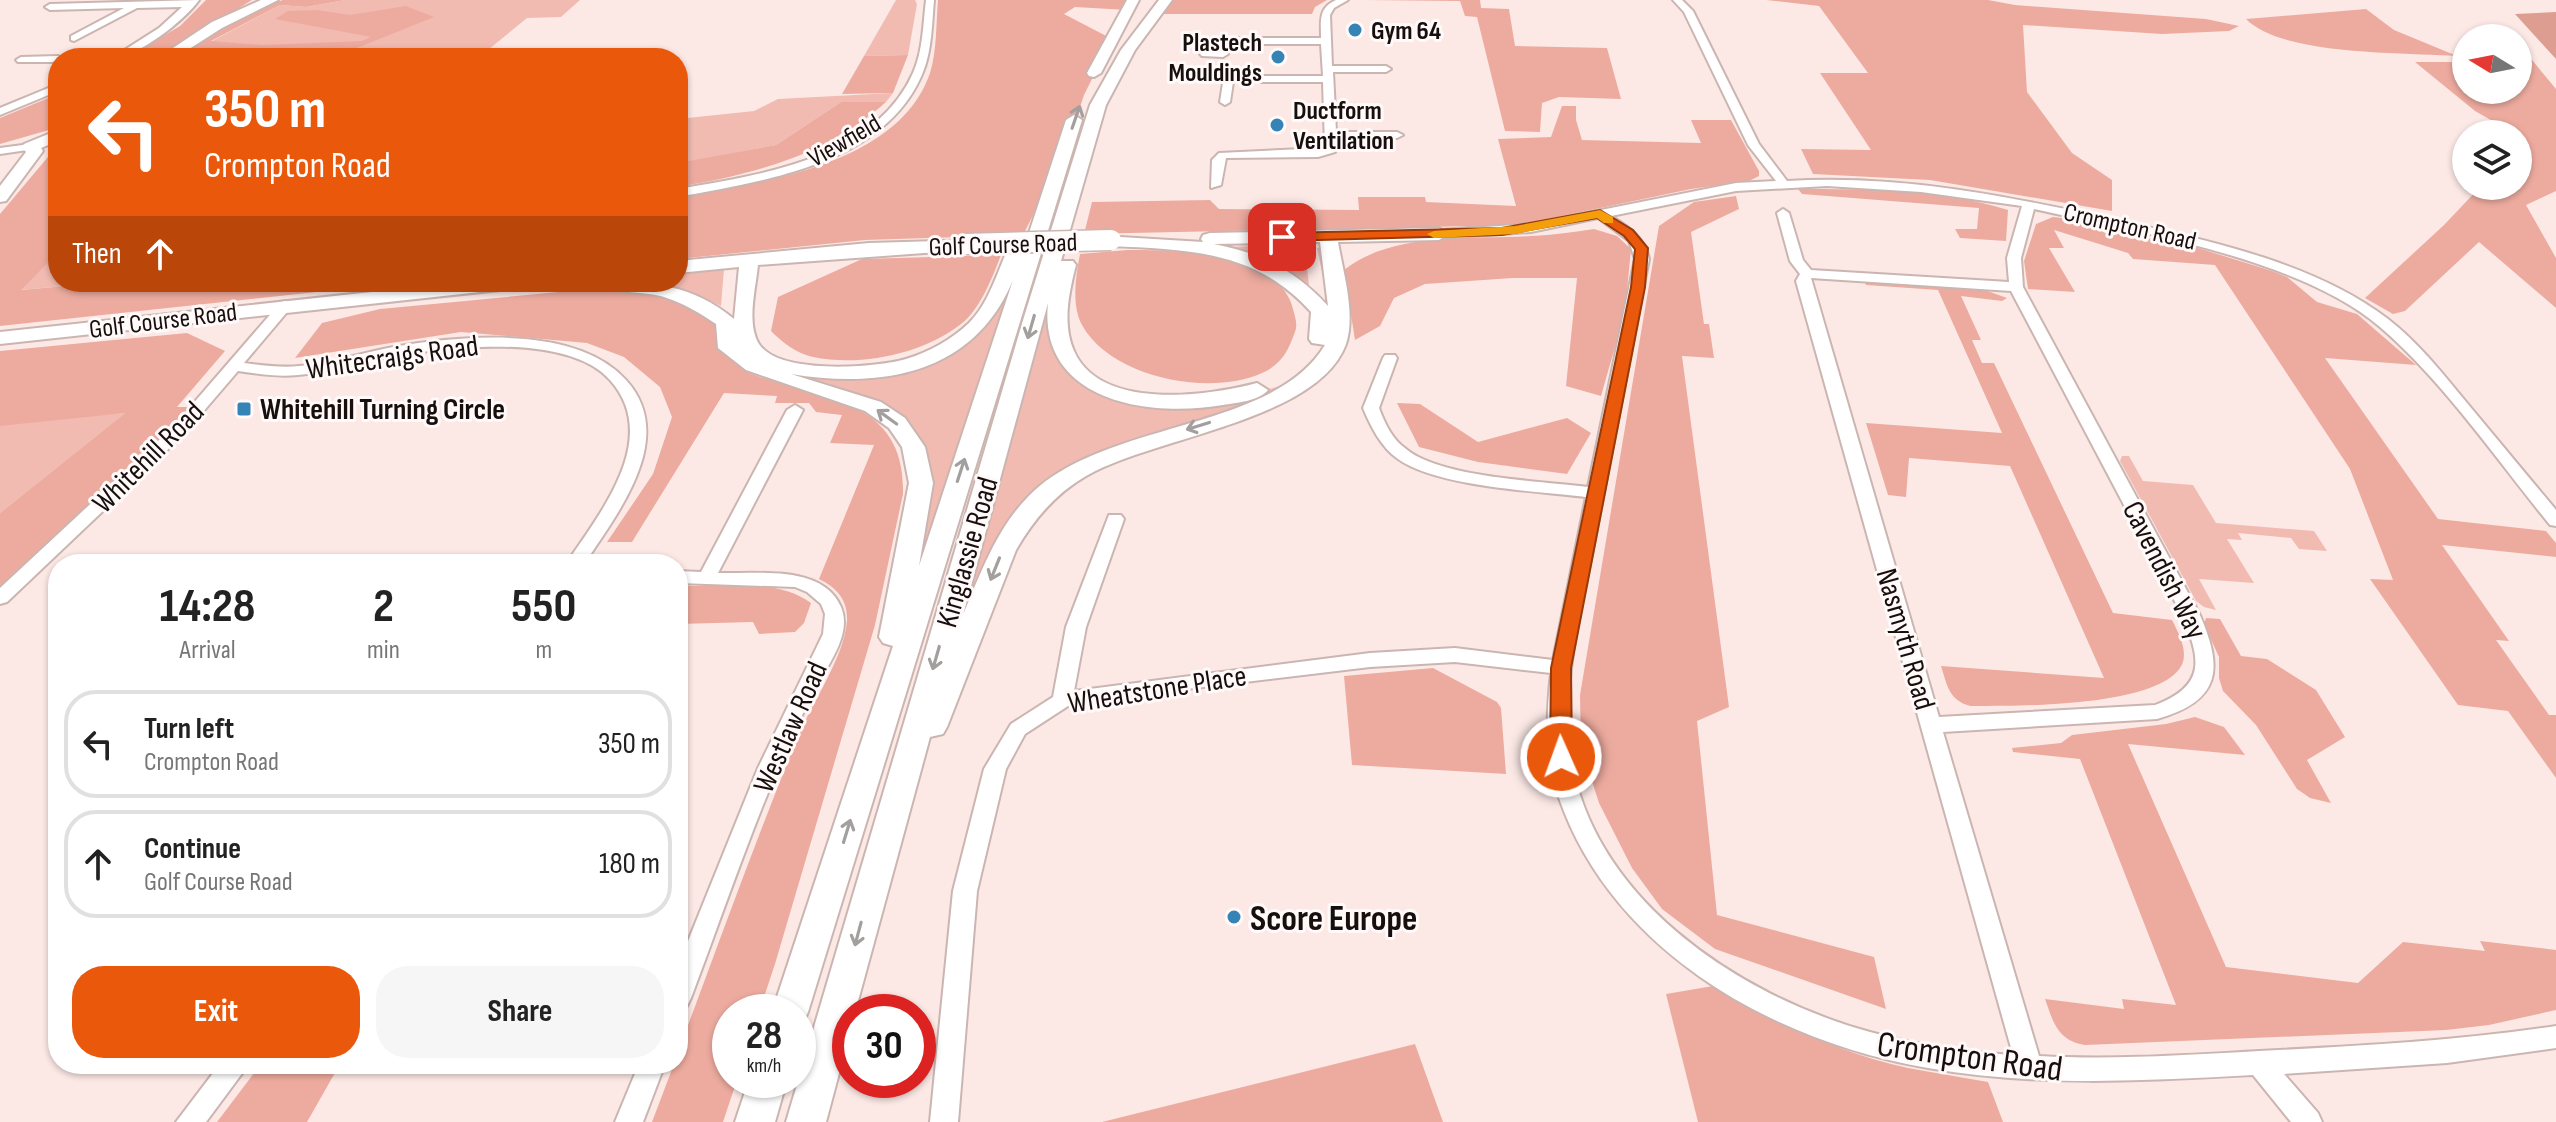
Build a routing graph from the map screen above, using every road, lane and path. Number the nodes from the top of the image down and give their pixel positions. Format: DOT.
graph roads {
  1 [pos="930,0"];
  2 [pos="1133,0"];
  3 [pos="1166,0"];
  4 [pos="1344,0"];
  5 [pos="1677,0"];
  6 [pos="265,1"];
  7 [pos="194,2"];
  8 [pos="135,5"];
  9 [pos="50,7"];
  10 [pos="74,38"];
  11 [pos="1326,41"];
  12 [pos="133,48"];
  13 [pos="183,48"];
  14 [pos="1205,54"];
  15 [pos="21,60"];
  16 [pos="48,60"];
  17 [pos="48,65"];
  18 [pos="40,69"];
  19 [pos="1386,70"];
  20 [pos="1328,74"];
  21 [pos="48,91"];
  22 [pos="1225,102"];
  23 [pos="0,112"];
  24 [pos="1331,135"];
  25 [pos="1398,135"];
  26 [pos="48,139"];
  27 [pos="30,147"];
  28 [pos="0,151"];
  29 [pos="1072,156"];
  30 [pos="1783,183"];
  31 [pos="1215,185"];
  32 [pos="688,191"];
  33 [pos="0,197"];
  34 [pos="2029,203"];
  35 [pos="1783,213"];
  36 [pos="1600,214"];
  37 [pos="1439,234"];
  38 [pos="1401,235"];
  39 [pos="1319,237"];
  40 [pos="1111,240"];
  41 [pos="821,253"];
  42 [pos="741,261"];
  43 [pos="688,266"];
  44 [pos="1332,269"];
  45 [pos="1807,274"];
  46 [pos="2016,287"];
  47 [pos="748,291"];
  48 [pos="392,292"];
  49 [pos="673,292"];
  50 [pos="286,305"];
  51 [pos="1321,311"];
  52 [pos="726,322"];
  53 [pos="0,338"];
  54 [pos="1390,358"];
  55 [pos="236,366"];
  56 [pos="795,410"];
  57 [pos="1595,493"];
  58 [pos="1115,519"];
  59 [pos="2556,521"];
  60 [pos="581,554"];
  61 [pos="688,577"];
  62 [pos="707,577"];
  63 [pos="0,598"];
  64 [pos="1561,668"];
  65 [pos="1062,700"];
  66 [pos="1931,725"];
  67 [pos="870,758"];
  68 [pos="879,858"];
  69 [pos="688,973"];
  70 [pos="796,994"];
  71 [pos="2556,1037"];
  72 [pos="2259,1063"];
  73 [pos="2030,1069"];
  74 [pos="228,1074"];
  75 [pos="648,1074"];
  76 [pos="762,1098"];
  77 [pos="190,1122"];
  78 [pos="629,1122"];
  79 [pos="755,1122"];
  80 [pos="806,1122"];
  81 [pos="944,1122"];
  82 [pos="2308,1122"];
  1 -- 32 [label="street, Viewfield"];
  29 -- 2 [label="main road, Kinglassie Road, one-way"];
  3 -- 29 [label="main road, Kinglassie Road"];
  4 -- 11 [label="street"];
  5 -- 30 [label="street"];
  6 -- 13 [label="main road"];
  7 -- 8 [label="street"];
  7 -- 12 [label="street"];
  8 -- 9 [label="street"];
  8 -- 10 [label="street"];
  11 -- 14 [label="street"];
  11 -- 20 [label="street"];
  15 -- 16 [label="street"];
  17 -- 18 [label="street"];
  19 -- 20 [label="street"];
  20 -- 22 [label="street"];
  20 -- 24 [label="street"];
  21 -- 23 [label="street"];
  24 -- 25 [label="street"];
  24 -- 31 [label="street"];
  26 -- 27 [label="main road"];
  27 -- 28 [label="street"];
  27 -- 33 [label="main road"];
  29 -- 47 [label="main road"];
  29 -- 51 [label="main road"];
  67 -- 29 [label="main road, Kinglassie Road, one-way"];
  29 -- 68 [label="main road, Kinglassie Road, one-way"];
  30 -- 34 [label="street, Crompton Road"];
  30 -- 36 [label="street, Crompton Road"];
  34 -- 46 [label="street, Cavendish Way"];
  34 -- 59 [label="street, Crompton Road"];
  35 -- 45 [label="street, Nasmyth Road"];
  36 -- 37 [label="street, Crompton Road"];
  36 -- 57 [label="street, Crompton Road"];
  37 -- 38 [label="main road, Crompton Road"];
  38 -- 39 [label="main road, Crompton Road"];
  38 -- 44 [label="main road"];
  39 -- 40 [label="main road, Golf Course Road"];
  39 -- 44 [label="main road"];
  39 -- 51 [label="main road"];
  40 -- 41 [label="main road, Golf Course Road, bridge"];
  40 -- 51 [label="main road"];
  41 -- 42 [label="main road, Golf Course Road"];
  41 -- 47 [label="main road"];
  42 -- 43 [label="main road, Golf Course Road"];
  42 -- 47 [label="main road"];
  42 -- 52 [label="main road"];
  44 -- 68 [label="main road, one-way"];
  45 -- 46 [label="street"];
  45 -- 66 [label="street, Nasmyth Road"];
  46 -- 66 [label="street, Cavendish Way"];
  48 -- 50 [label="main road, Golf Course Road"];
  49 -- 52 [label="main road"];
  50 -- 53 [label="main road, Golf Course Road"];
  50 -- 55 [label="street, Whitehill Road"];
  67 -- 52 [label="main road, one-way"];
  54 -- 57 [label="street"];
  55 -- 60 [label="street, Whitecraigs Road"];
  55 -- 63 [label="street, Whitehill Road"];
  56 -- 62 [label="street"];
  57 -- 64 [label="street, Crompton Road"];
  58 -- 65 [label="street"];
  61 -- 62 [label="street, Westlaw Road"];
  62 -- 69 [label="street, Westlaw Road"];
  64 -- 65 [label="street, Wheatstone Place"];
  64 -- 73 [label="street, Crompton Road"];
  65 -- 81 [label="street, Wheatstone Place"];
  66 -- 73 [label="street, Nasmyth Road"];
  70 -- 67 [label="main road, Kinglassie Road, one-way"];
  68 -- 80 [label="main road, Kinglassie Road, one-way"];
  71 -- 72 [label="street, Crompton Road"];
  72 -- 73 [label="street, Crompton Road"];
  72 -- 82 [label="street"];
  74 -- 77 [label="street"];
  75 -- 78 [label="street"];
  76 -- 79 [label="main road"];
}
